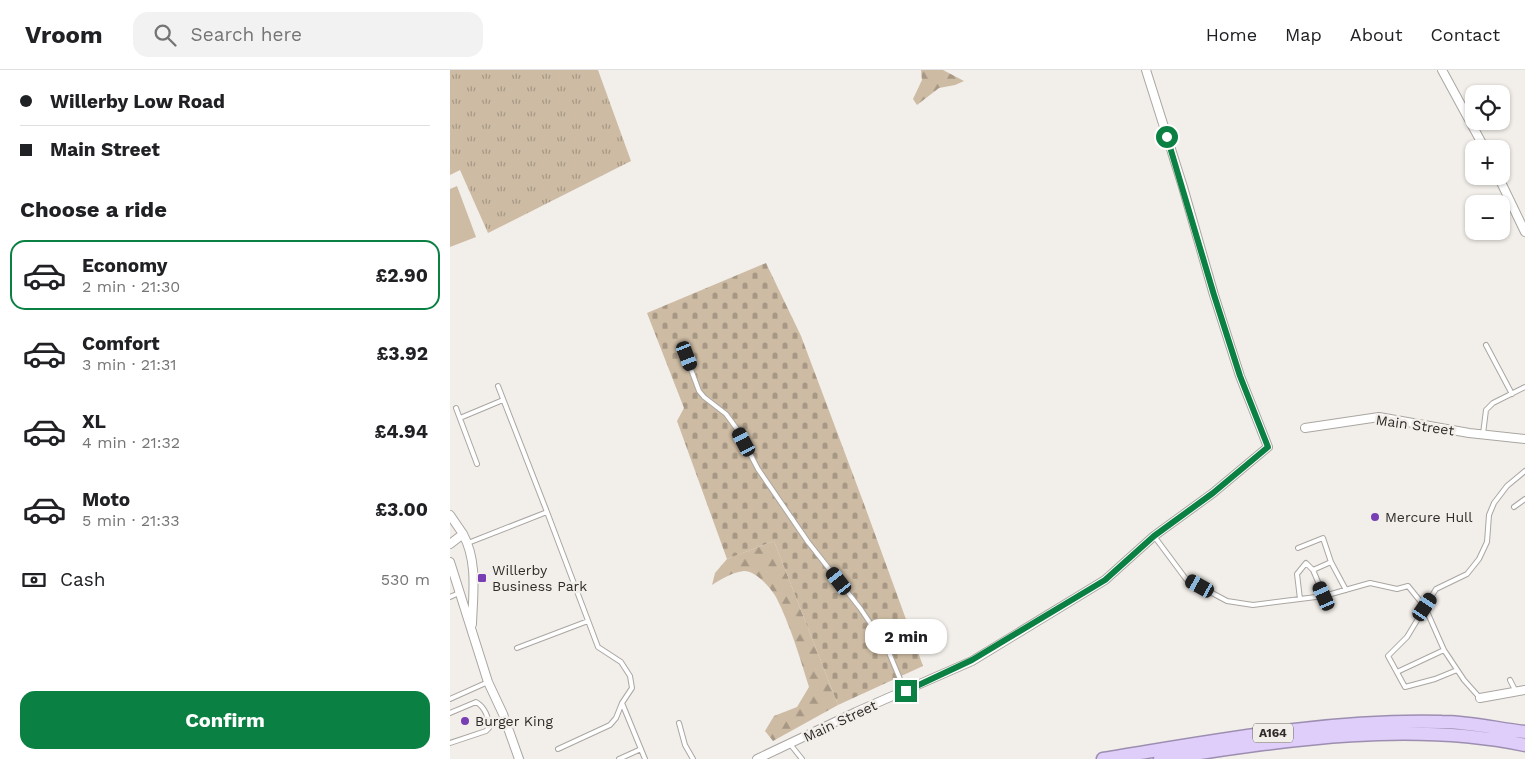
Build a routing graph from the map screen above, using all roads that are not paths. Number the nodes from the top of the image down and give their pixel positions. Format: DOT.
graph roads {
  1 [pos="1146,70"];
  2 [pos="1442,70"];
  3 [pos="1480,140"];
  4 [pos="1502,185"];
  5 [pos="1525,232"];
  6 [pos="682,345"];
  7 [pos="1486,345"];
  8 [pos="498,386"];
  9 [pos="1525,388"];
  10 [pos="1512,394"];
  11 [pos="503,400"];
  12 [pos="456,408"];
  13 [pos="460,418"];
  14 [pos="1305,428"];
  15 [pos="1483,434"];
  16 [pos="1525,439"];
  17 [pos="477,464"];
  18 [pos="1525,471"];
  19 [pos="1525,498"];
  20 [pos="1514,508"];
  21 [pos="547,512"];
  22 [pos="450,515"];
  23 [pos="463,534"];
  24 [pos="1154,536"];
  25 [pos="468,543"];
  26 [pos="450,544"];
  27 [pos="1298,548"];
  28 [pos="450,562"];
  29 [pos="1331,562"];
  30 [pos="1313,570"];
  31 [pos="1346,590"];
  32 [pos="460,593"];
  33 [pos="1324,596"];
  34 [pos="450,597"];
  35 [pos="1300,599"];
  36 [pos="1425,607"];
  37 [pos="588,621"];
  38 [pos="472,628"];
  39 [pos="517,648"];
  40 [pos="1444,650"];
  41 [pos="1457,670"];
  42 [pos="1397,672"];
  43 [pos="1510,680"];
  44 [pos="488,682"];
  45 [pos="1525,690"];
  46 [pos="906,691"];
  47 [pos="1516,692"];
  48 [pos="1480,698"];
  49 [pos="450,699"];
  50 [pos="622,703"];
  51 [pos="450,713"];
  52 [pos="679,723"];
  53 [pos="1524,735"];
  54 [pos="450,742"];
  55 [pos="790,744"];
  56 [pos="558,749"];
  57 [pos="641,749"];
  58 [pos="518,758"];
  59 [pos="619,759"];
  60 [pos="645,759"];
  61 [pos="694,759"];
  62 [pos="757,759"];
  63 [pos="802,759"];
  64 [pos="1103,759"];
  65 [pos="1160,759"];
  1 -- 24 [label="street, Main Street"];
  2 -- 3 [label="street"];
  4 -- 5 [label="street"];
  6 -- 46 [label="lane"];
  7 -- 10 [label="lane"];
  8 -- 11 [label="lane"];
  9 -- 10 [label="lane"];
  10 -- 15 [label="lane"];
  11 -- 13 [label="lane"];
  11 -- 21 [label="lane"];
  12 -- 13 [label="lane"];
  13 -- 17 [label="lane"];
  14 -- 15 [label="street, Main Street"];
  15 -- 16 [label="street, Main Street"];
  18 -- 36 [label="lane"];
  19 -- 20 [label="lane"];
  21 -- 25 [label="lane"];
  21 -- 37 [label="lane"];
  22 -- 23 [label="street"];
  23 -- 25 [label="street"];
  23 -- 26 [label="street"];
  24 -- 35 [label="lane"];
  24 -- 46 [label="street, Main Street"];
  25 -- 38 [label="street"];
  27 -- 29 [label="lane"];
  28 -- 32 [label="street"];
  29 -- 30 [label="lane"];
  29 -- 31 [label="lane"];
  30 -- 33 [label="lane"];
  30 -- 35 [label="lane"];
  31 -- 33 [label="lane"];
  31 -- 36 [label="lane"];
  32 -- 34 [label="lane"];
  32 -- 38 [label="street"];
  33 -- 35 [label="lane"];
  36 -- 40 [label="lane"];
  36 -- 42 [label="lane"];
  37 -- 39 [label="lane"];
  37 -- 50 [label="lane"];
  38 -- 44 [label="street"];
  40 -- 41 [label="lane"];
  40 -- 42 [label="lane"];
  41 -- 42 [label="lane"];
  41 -- 48 [label="lane"];
  43 -- 47 [label="lane"];
  44 -- 49 [label="lane"];
  44 -- 58 [label="street"];
  45 -- 47 [label="street"];
  46 -- 55 [label="street, Main Street"];
  47 -- 48 [label="street"];
  50 -- 56 [label="lane"];
  50 -- 57 [label="lane"];
  51 -- 54 [label="lane"];
  52 -- 61 [label="lane"];
  53 -- 64 [label="highway, A164"];
  53 -- 65 [label="highway, A164"];
  55 -- 62 [label="street, Main Street"];
  55 -- 63 [label="lane"];
  57 -- 59 [label="lane"];
  57 -- 60 [label="lane"];
}
